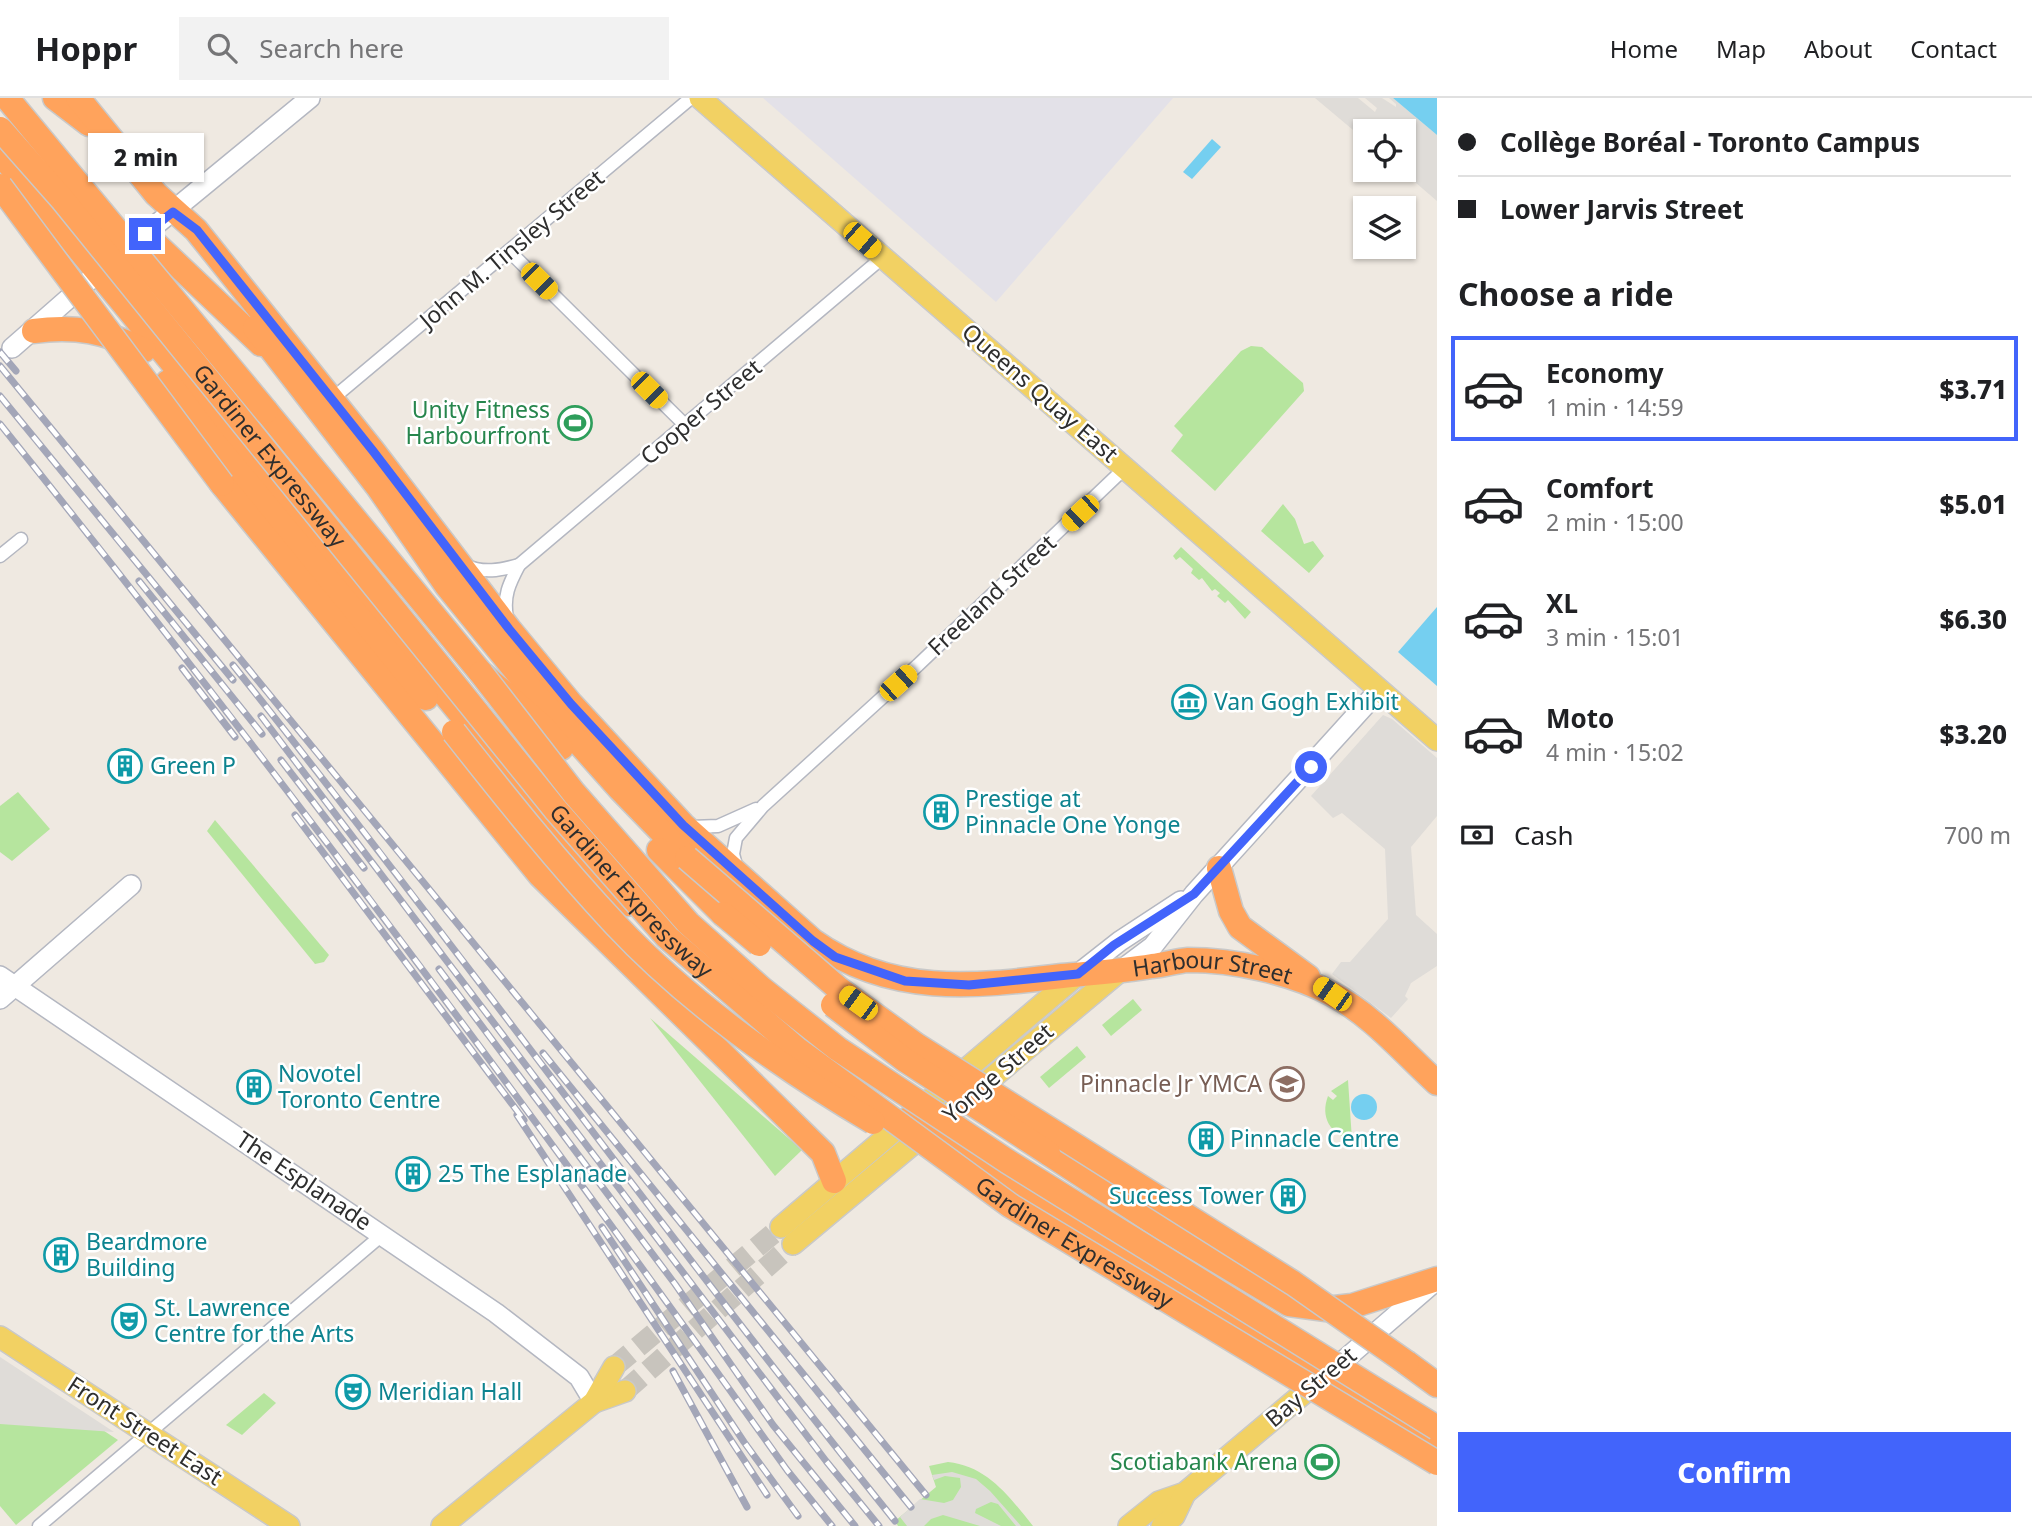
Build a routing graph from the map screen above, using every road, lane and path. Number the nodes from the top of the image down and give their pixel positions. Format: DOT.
graph roads {
  1 [pos="7,98"];
  2 [pos="55,98"];
  3 [pos="78,98"];
  4 [pos="310,98"];
  5 [pos="691,98"];
  6 [pos="700,98"];
  7 [pos="0,129"];
  8 [pos="110,138"];
  9 [pos="0,153"];
  10 [pos="0,186"];
  11 [pos="173,212"];
  12 [pos="145,234"];
  13 [pos="509,251"];
  14 [pos="882,258"];
  15 [pos="98,272"];
  16 [pos="34,331"];
  17 [pos="12,348"];
  18 [pos="144,350"];
  19 [pos="283,367"];
  20 [pos="332,399"];
  21 [pos="685,426"];
  22 [pos="1126,467"];
  23 [pos="21,539"];
  24 [pos="0,556"];
  25 [pos="454,559"];
  26 [pos="519,565"];
  27 [pos="509,629"];
  28 [pos="481,673"];
  29 [pos="1379,690"];
  30 [pos="409,715"];
  31 [pos="1437,740"];
  32 [pos="763,806"];
  33 [pos="683,825"];
  34 [pos="1219,868"];
  35 [pos="590,871"];
  36 [pos="740,877"];
  37 [pos="131,885"];
  38 [pos="1194,894"];
  39 [pos="1121,970"];
  40 [pos="1078,974"];
  41 [pos="8,981"];
  42 [pos="1332,994"];
  43 [pos="0,999"];
  44 [pos="1437,1083"];
  45 [pos="909,1117"];
  46 [pos="930,1132"];
  47 [pos="834,1181"];
  48 [pos="1011,1206"];
  49 [pos="382,1235"];
  50 [pos="1437,1280"];
  51 [pos="0,1337"];
  52 [pos="614,1367"];
  53 [pos="1324,1377"];
  54 [pos="1437,1385"];
  55 [pos="625,1391"];
  56 [pos="594,1402"];
  57 [pos="1437,1428"];
  58 [pos="149,1432"];
  59 [pos="1437,1446"];
  60 [pos="1437,1463"];
  61 [pos="1185,1493"];
  62 [pos="39,1526"];
  63 [pos="289,1526"];
  64 [pos="442,1526"];
  65 [pos="1129,1526"];
  66 [pos="1162,1526"];
  1 -- 28 [label="highway, Gardiner Expressway, bridge"];
  2 -- 8 [label="highway"];
  3 -- 8 [label="highway"];
  4 -- 11 [label="main road"];
  5 -- 13 [label="street, John M. Tinsley Street"];
  6 -- 14 [label="main road, Queens Quay East"];
  7 -- 48 [label="highway, Gardiner Expressway, bridge"];
  8 -- 11 [label="highway"];
  9 -- 15 [label="highway"];
  10 -- 30 [label="highway, bridge"];
  11 -- 12 [label="main road"];
  11 -- 19 [label="highway"];
  11 -- 20 [label="highway, Harbour Street"];
  12 -- 15 [label="main road"];
  12 -- 19 [label="highway"];
  13 -- 20 [label="street, John M. Tinsley Street"];
  13 -- 21 [label="street"];
  14 -- 21 [label="street, Cooper Street"];
  14 -- 22 [label="main road, Queens Quay East"];
  15 -- 16 [label="main road"];
  15 -- 18 [label="highway"];
  15 -- 35 [label="highway"];
  16 -- 17 [label="main road"];
  16 -- 18 [label="highway"];
  18 -- 48 [label="highway, bridge"];
  19 -- 54 [label="highway, bridge"];
  20 -- 25 [label="highway, Harbour Street"];
  21 -- 26 [label="street, Cooper Street"];
  22 -- 29 [label="main road, Queens Quay East"];
  22 -- 32 [label="street, Freeland Street"];
  23 -- 24 [label="street"];
  25 -- 26 [label="street"];
  25 -- 27 [label="highway, Harbour Street"];
  26 -- 27 [label="street, Cooper Street"];
  27 -- 33 [label="highway, Harbour Street"];
  28 -- 50 [label="highway, bridge"];
  28 -- 57 [label="highway, Gardiner Expressway, bridge"];
  29 -- 31 [label="main road, Queens Quay East"];
  29 -- 34 [label="main road, Yonge Street"];
  30 -- 35 [label="highway"];
  30 -- 47 [label="highway"];
  32 -- 33 [label="street, Freeland Street"];
  32 -- 36 [label="street, Freeland Street"];
  33 -- 36 [label="highway, Harbour Street"];
  34 -- 38 [label="main road, Yonge Street"];
  34 -- 42 [label="highway"];
  35 -- 45 [label="highway"];
  36 -- 40 [label="highway, Harbour Street"];
  37 -- 41 [label="main road"];
  38 -- 39 [label="main road, Yonge Street"];
  38 -- 40 [label="main road, Yonge Street"];
  39 -- 40 [label="highway, Harbour Street"];
  39 -- 42 [label="highway, Harbour Street"];
  39 -- 46 [label="main road, Yonge Street"];
  40 -- 45 [label="main road, Yonge Street"];
  41 -- 43 [label="main road"];
  41 -- 49 [label="main road, The Esplanade"];
  42 -- 44 [label="highway, Harbour Street"];
  45 -- 46 [label="highway"];
  45 -- 47 [label="main road, Yonge Street"];
  46 -- 47 [label="main road, Yonge Street"];
  46 -- 53 [label="highway"];
  48 -- 60 [label="highway, Gardiner Expressway, bridge"];
  49 -- 56 [label="main road, The Esplanade"];
  49 -- 58 [label="street"];
  50 -- 53 [label="main road, Bay Street"];
  51 -- 58 [label="main road, Front Street East"];
  52 -- 56 [label="main road"];
  53 -- 59 [label="highway"];
  53 -- 61 [label="main road, Bay Street"];
  55 -- 56 [label="main road"];
  56 -- 64 [label="main road"];
  58 -- 62 [label="street"];
  58 -- 63 [label="main road, Front Street East"];
  61 -- 65 [label="main road, Bay Street"];
  61 -- 66 [label="main road, Bay Street"];
}
